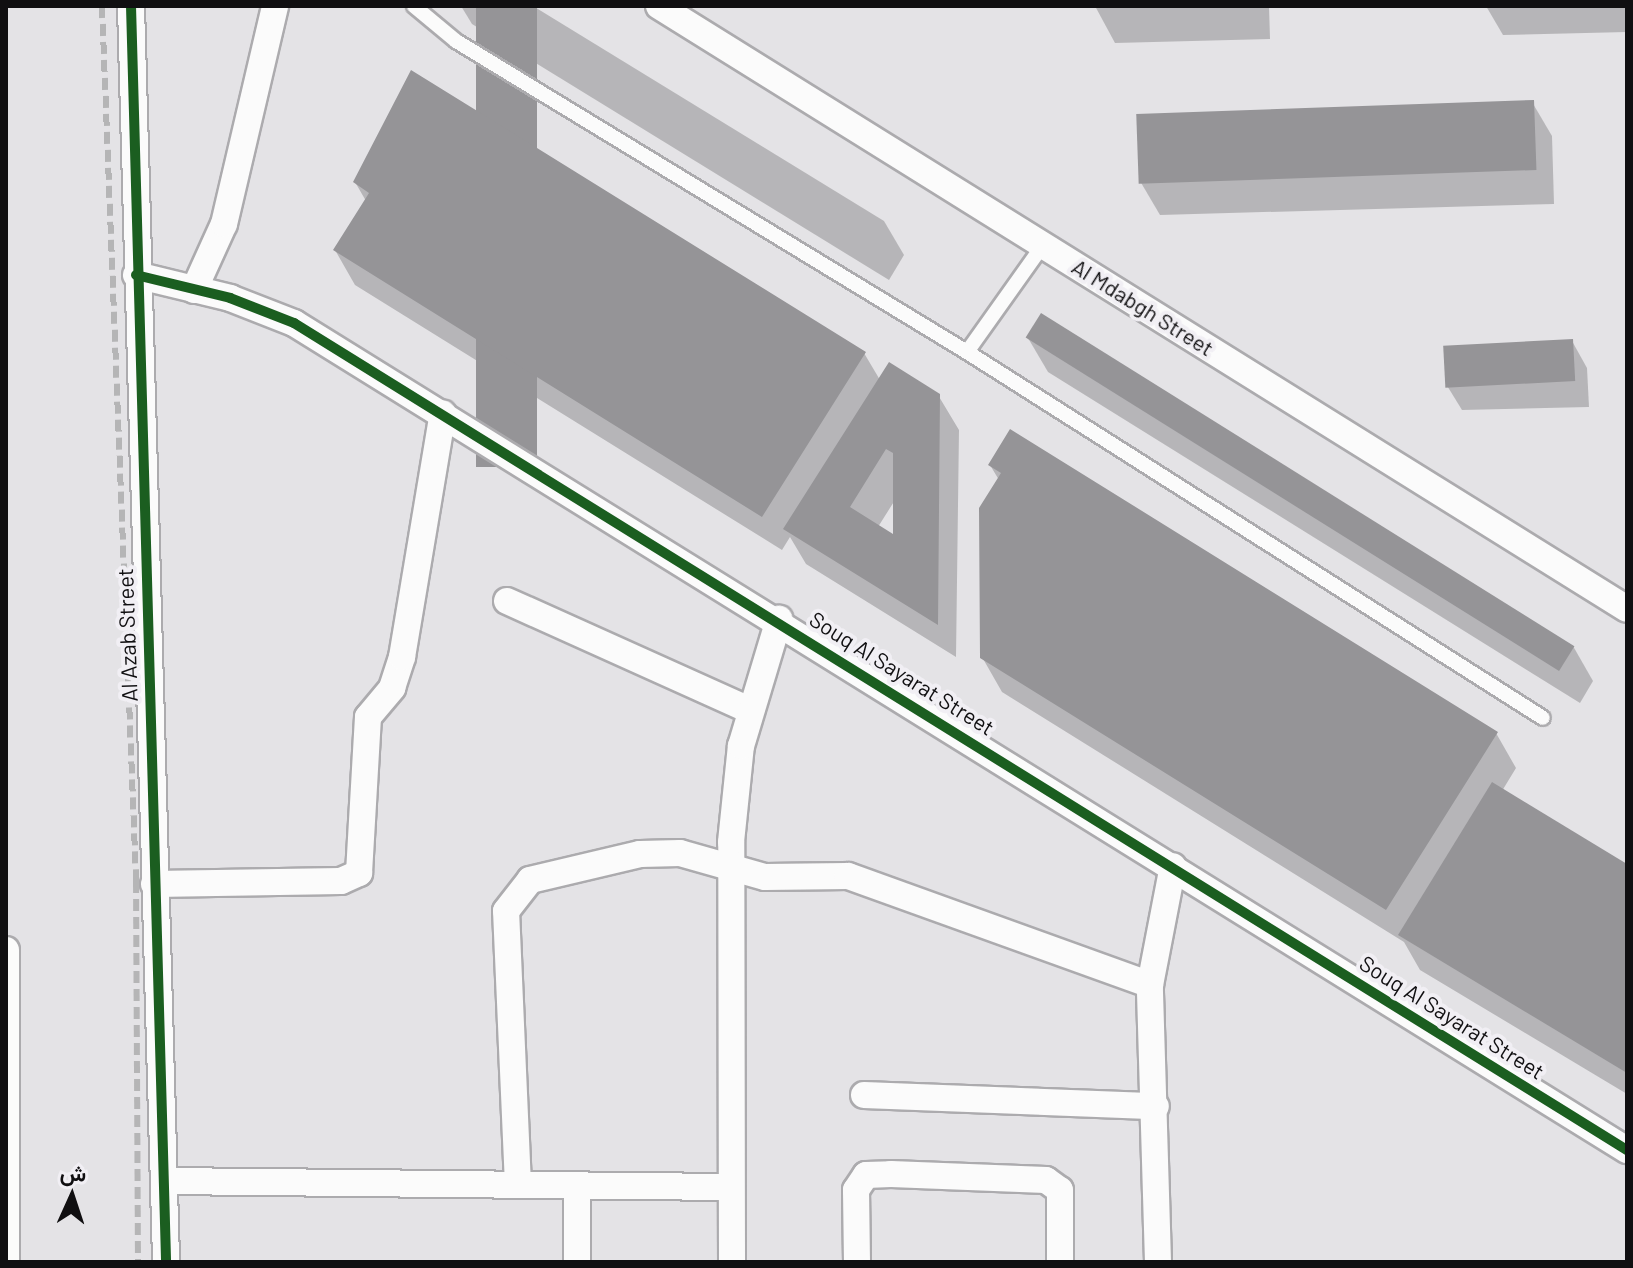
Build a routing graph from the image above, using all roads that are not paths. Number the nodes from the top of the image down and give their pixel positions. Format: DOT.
graph roads {
  1 [pos="131,6"];
  2 [pos="275,6"];
  3 [pos="414,6"];
  4 [pos="659,6"];
  5 [pos="1043,245"];
  6 [pos="136,275"];
  7 [pos="194,290"];
  8 [pos="967,352"];
  9 [pos="443,413"];
  10 [pos="507,601"];
  11 [pos="1627,609"];
  12 [pos="779,619"];
  13 [pos="750,710"];
  14 [pos="1543,718"];
  15 [pos="1173,866"];
  16 [pos="731,868"];
  17 [pos="154,884"];
  18 [pos="6,950"];
  19 [pos="1150,985"];
  20 [pos="864,1095"];
  21 [pos="1156,1106"];
  22 [pos="1627,1150"];
  23 [pos="165,1181"];
  24 [pos="518,1185"];
  25 [pos="577,1185"];
  26 [pos="731,1187"];
  27 [pos="6,1262"];
  28 [pos="166,1262"];
  29 [pos="577,1262"];
  30 [pos="732,1262"];
  31 [pos="857,1262"];
  32 [pos="1060,1262"];
  33 [pos="1158,1262"];
  1 -- 6 [label="street, Al Azab Street"];
  2 -- 7 [label="street"];
  3 -- 8 [label="lane"];
  4 -- 5 [label="street, Al Mdabgh Street"];
  5 -- 8 [label="lane"];
  5 -- 11 [label="street, Al Mdabgh Street"];
  6 -- 7 [label="street, Souq Al Sayarat Street"];
  6 -- 17 [label="street, Al Azab Street"];
  7 -- 9 [label="street, Souq Al Sayarat Street"];
  8 -- 14 [label="lane"];
  9 -- 12 [label="street, Souq Al Sayarat Street"];
  9 -- 17 [label="street"];
  10 -- 13 [label="street"];
  12 -- 13 [label="street"];
  12 -- 15 [label="street, Souq Al Sayarat Street"];
  13 -- 16 [label="street"];
  15 -- 19 [label="street"];
  15 -- 22 [label="street, Souq Al Sayarat Street"];
  16 -- 19 [label="street"];
  16 -- 24 [label="street"];
  16 -- 26 [label="street"];
  17 -- 23 [label="street, Al Azab Street"];
  18 -- 27 [label="street"];
  19 -- 21 [label="street"];
  20 -- 21 [label="street"];
  21 -- 33 [label="street"];
  23 -- 24 [label="street"];
  23 -- 28 [label="street, Al Azab Street"];
  24 -- 25 [label="street"];
  25 -- 26 [label="street"];
  25 -- 29 [label="street"];
  26 -- 30 [label="street"];
  31 -- 32 [label="street"];
}
